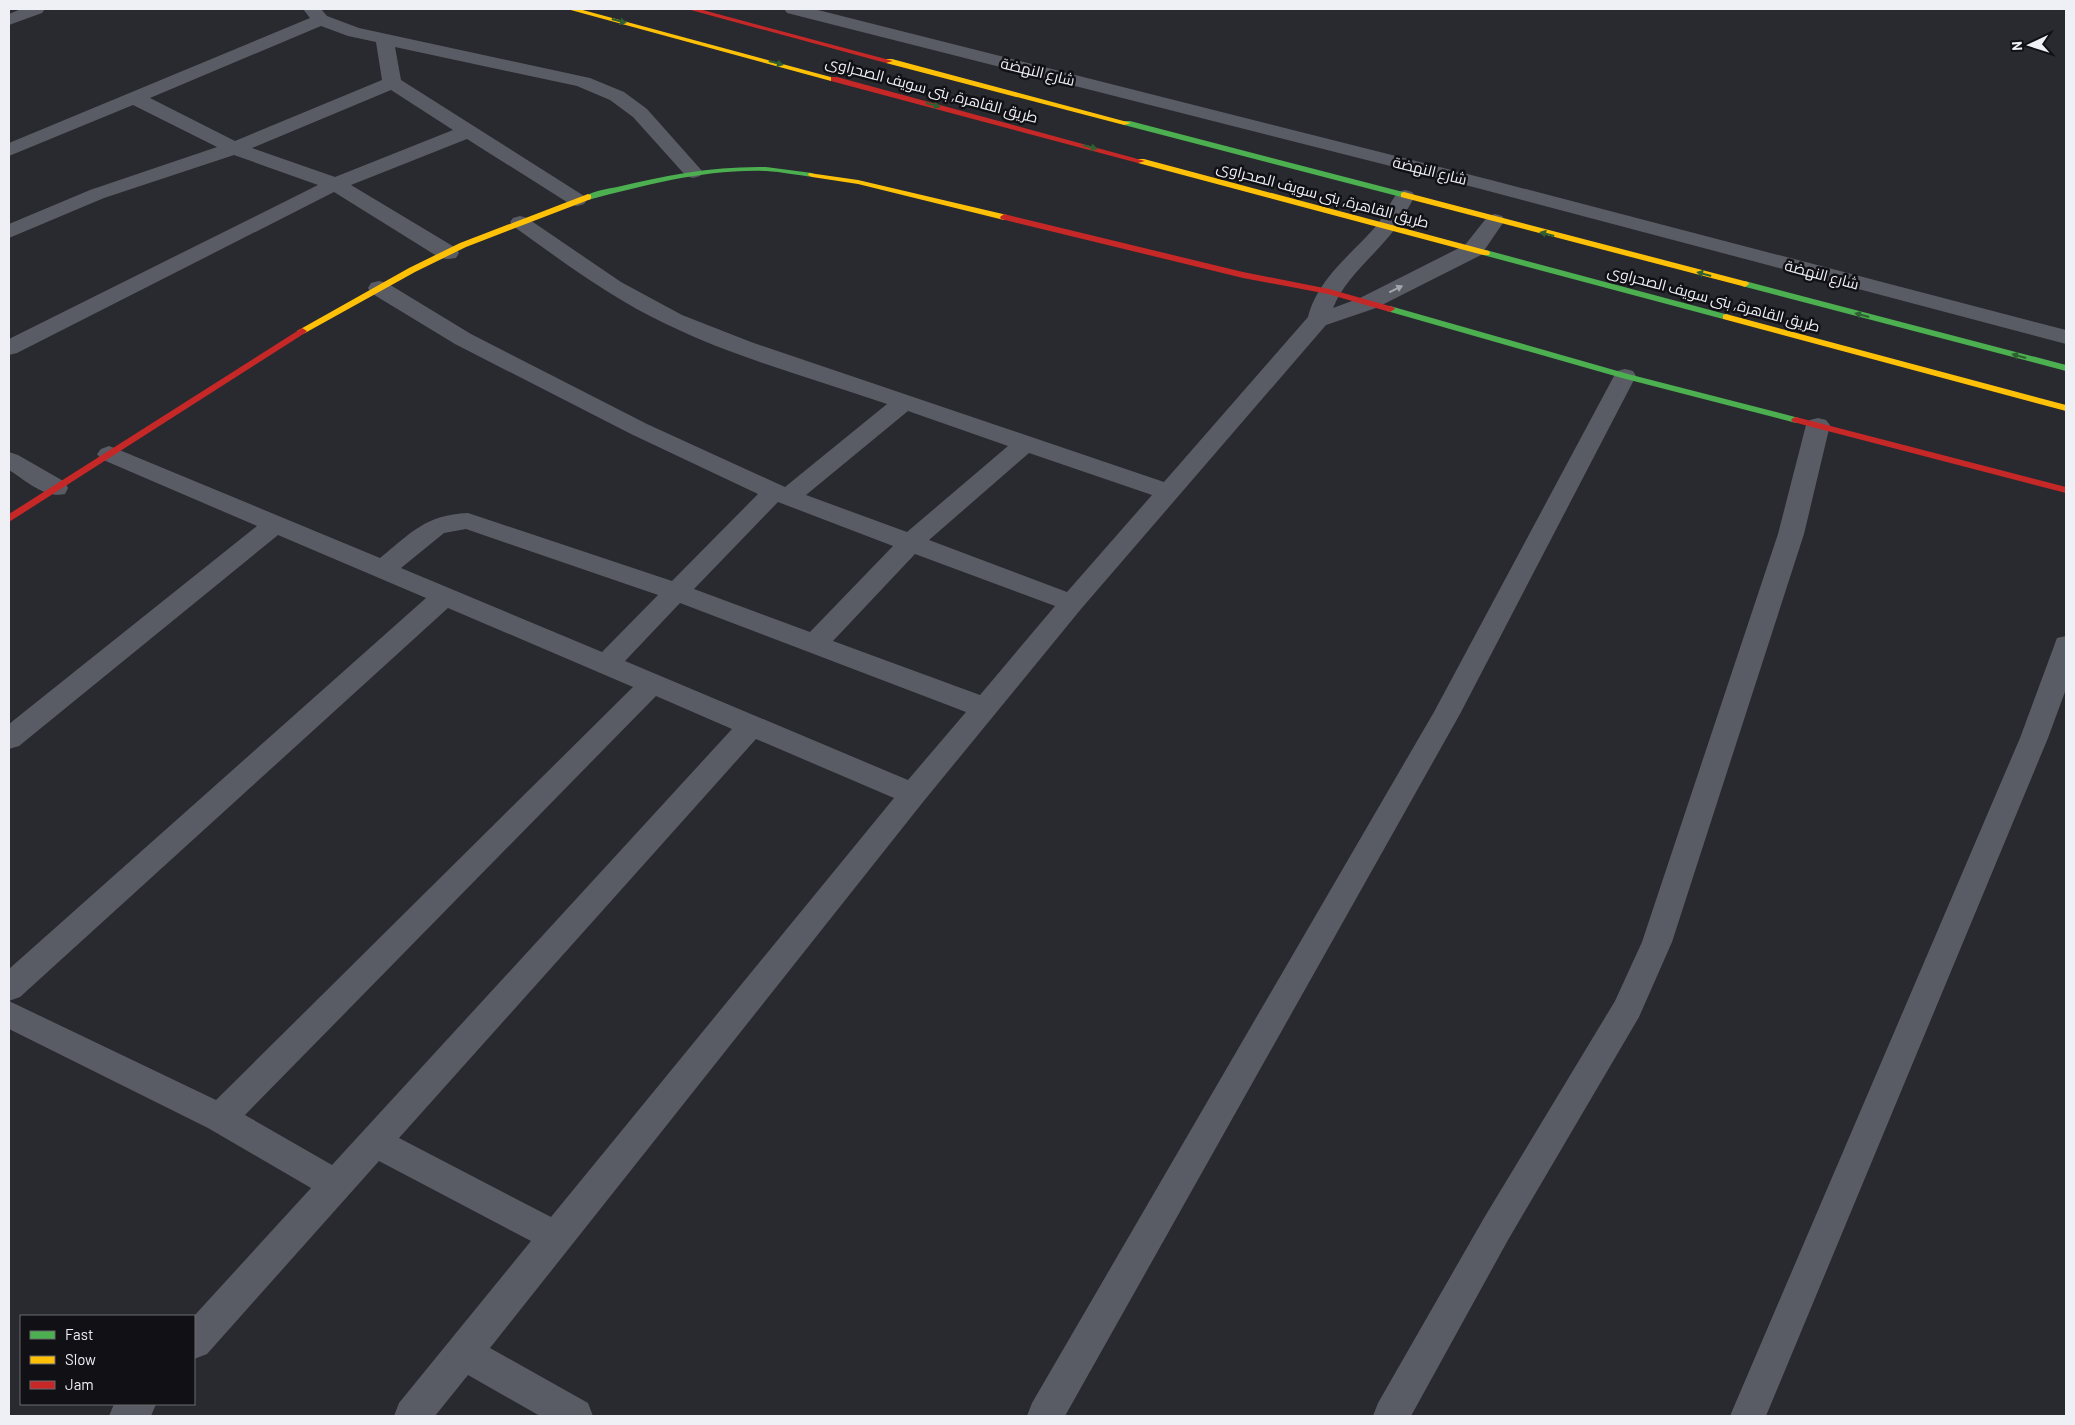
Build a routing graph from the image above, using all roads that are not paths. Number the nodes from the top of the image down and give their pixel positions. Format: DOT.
graph roads {
  1 [pos="36,9"];
  2 [pos="571,9"];
  3 [pos="691,9"];
  4 [pos="793,9"];
  5 [pos="316,14"];
  6 [pos="9,20"];
  7 [pos="385,38"];
  8 [pos="392,83"];
  9 [pos="134,98"];
  10 [pos="467,132"];
  11 [pos="234,148"];
  12 [pos="9,150"];
  13 [pos="694,172"];
  14 [pos="335,184"];
  15 [pos="1405,196"];
  16 [pos="577,200"];
  17 [pos="1495,220"];
  18 [pos="520,222"];
  19 [pos="1387,226"];
  20 [pos="9,232"];
  21 [pos="1473,250"];
  22 [pos="448,253"];
  23 [pos="379,288"];
  24 [pos="1329,292"];
  25 [pos="1368,303"];
  26 [pos="1318,320"];
  27 [pos="2066,337"];
  28 [pos="9,348"];
  29 [pos="2066,368"];
  30 [pos="1625,376"];
  31 [pos="904,402"];
  32 [pos="2066,408"];
  33 [pos="1818,426"];
  34 [pos="1026,443"];
  35 [pos="109,454"];
  36 [pos="9,460"];
  37 [pos="56,488"];
  38 [pos="2066,490"];
  39 [pos="1169,492"];
  40 [pos="781,494"];
  41 [pos="9,518"];
  42 [pos="276,524"];
  43 [pos="912,542"];
  44 [pos="382,570"];
  45 [pos="676,592"];
  46 [pos="444,596"];
  47 [pos="1072,603"];
  48 [pos="814,644"];
  49 [pos="2066,646"];
  50 [pos="606,664"];
  51 [pos="652,684"];
  52 [pos="985,708"];
  53 [pos="751,726"];
  54 [pos="9,739"];
  55 [pos="912,794"];
  56 [pos="9,988"];
  57 [pos="9,1014"];
  58 [pos="220,1118"];
  59 [pos="376,1142"];
  60 [pos="336,1184"];
  61 [pos="556,1236"];
  62 [pos="195,1341"];
  63 [pos="463,1352"];
  64 [pos="137,1405"];
  65 [pos="127,1416"];
  66 [pos="412,1416"];
  67 [pos="575,1416"];
  68 [pos="1045,1416"];
  69 [pos="1391,1416"];
  70 [pos="1748,1416"];
  1 -- 6 [label="street"];
  2 -- 19 [label="main road, طريق القاهرة, بنى سويف الصحراوى, one-way"];
  3 -- 15 [label="main road, طريق القاهرة, بنى سويف الصحراوى"];
  4 -- 27 [label="street, شارع النهضة"];
  5 -- 7 [label="street"];
  5 -- 9 [label="street"];
  7 -- 8 [label="street"];
  7 -- 13 [label="street"];
  8 -- 10 [label="street"];
  8 -- 11 [label="street"];
  9 -- 11 [label="street"];
  9 -- 12 [label="street"];
  10 -- 14 [label="street"];
  10 -- 16 [label="street"];
  11 -- 14 [label="street"];
  11 -- 20 [label="street"];
  13 -- 16 [label="main road"];
  13 -- 24 [label="main road"];
  14 -- 22 [label="street"];
  14 -- 28 [label="street"];
  15 -- 17 [label="main road, طريق القاهرة, بنى سويف الصحراوى"];
  15 -- 19 [label="street"];
  16 -- 18 [label="main road"];
  17 -- 21 [label="street"];
  29 -- 17 [label="main road, طريق القاهرة, بنى سويف الصحراوى, one-way"];
  18 -- 22 [label="main road"];
  18 -- 31 [label="street"];
  19 -- 21 [label="main road, طريق القاهرة, بنى سويف الصحراوى"];
  19 -- 24 [label="street"];
  25 -- 21 [label="street, one-way"];
  21 -- 32 [label="main road, طريق القاهرة, بنى سويف الصحراوى"];
  22 -- 23 [label="main road"];
  23 -- 35 [label="main road"];
  23 -- 40 [label="street"];
  24 -- 25 [label="main road"];
  24 -- 26 [label="street"];
  25 -- 26 [label="street"];
  25 -- 30 [label="main road"];
  26 -- 39 [label="street"];
  30 -- 33 [label="main road"];
  30 -- 68 [label="street"];
  31 -- 34 [label="street"];
  31 -- 40 [label="street"];
  33 -- 38 [label="main road"];
  33 -- 69 [label="street"];
  34 -- 39 [label="street"];
  34 -- 43 [label="street"];
  35 -- 37 [label="main road"];
  35 -- 42 [label="street"];
  36 -- 37 [label="street"];
  37 -- 41 [label="main road"];
  39 -- 47 [label="street"];
  40 -- 43 [label="street"];
  40 -- 45 [label="street"];
  42 -- 44 [label="street"];
  42 -- 54 [label="street"];
  43 -- 47 [label="street"];
  43 -- 48 [label="street"];
  44 -- 45 [label="street"];
  44 -- 46 [label="street"];
  45 -- 48 [label="street"];
  45 -- 50 [label="street"];
  46 -- 50 [label="street"];
  46 -- 56 [label="street"];
  47 -- 52 [label="street"];
  48 -- 52 [label="street"];
  49 -- 70 [label="street"];
  50 -- 51 [label="street"];
  51 -- 53 [label="street"];
  51 -- 58 [label="street"];
  52 -- 55 [label="street"];
  53 -- 55 [label="street"];
  53 -- 59 [label="street"];
  55 -- 61 [label="street"];
  57 -- 58 [label="street"];
  58 -- 60 [label="street"];
  59 -- 60 [label="street"];
  59 -- 61 [label="street"];
  60 -- 62 [label="street"];
  61 -- 63 [label="street"];
  63 -- 66 [label="street"];
  63 -- 67 [label="street"];
  64 -- 65 [label="street"];
}
